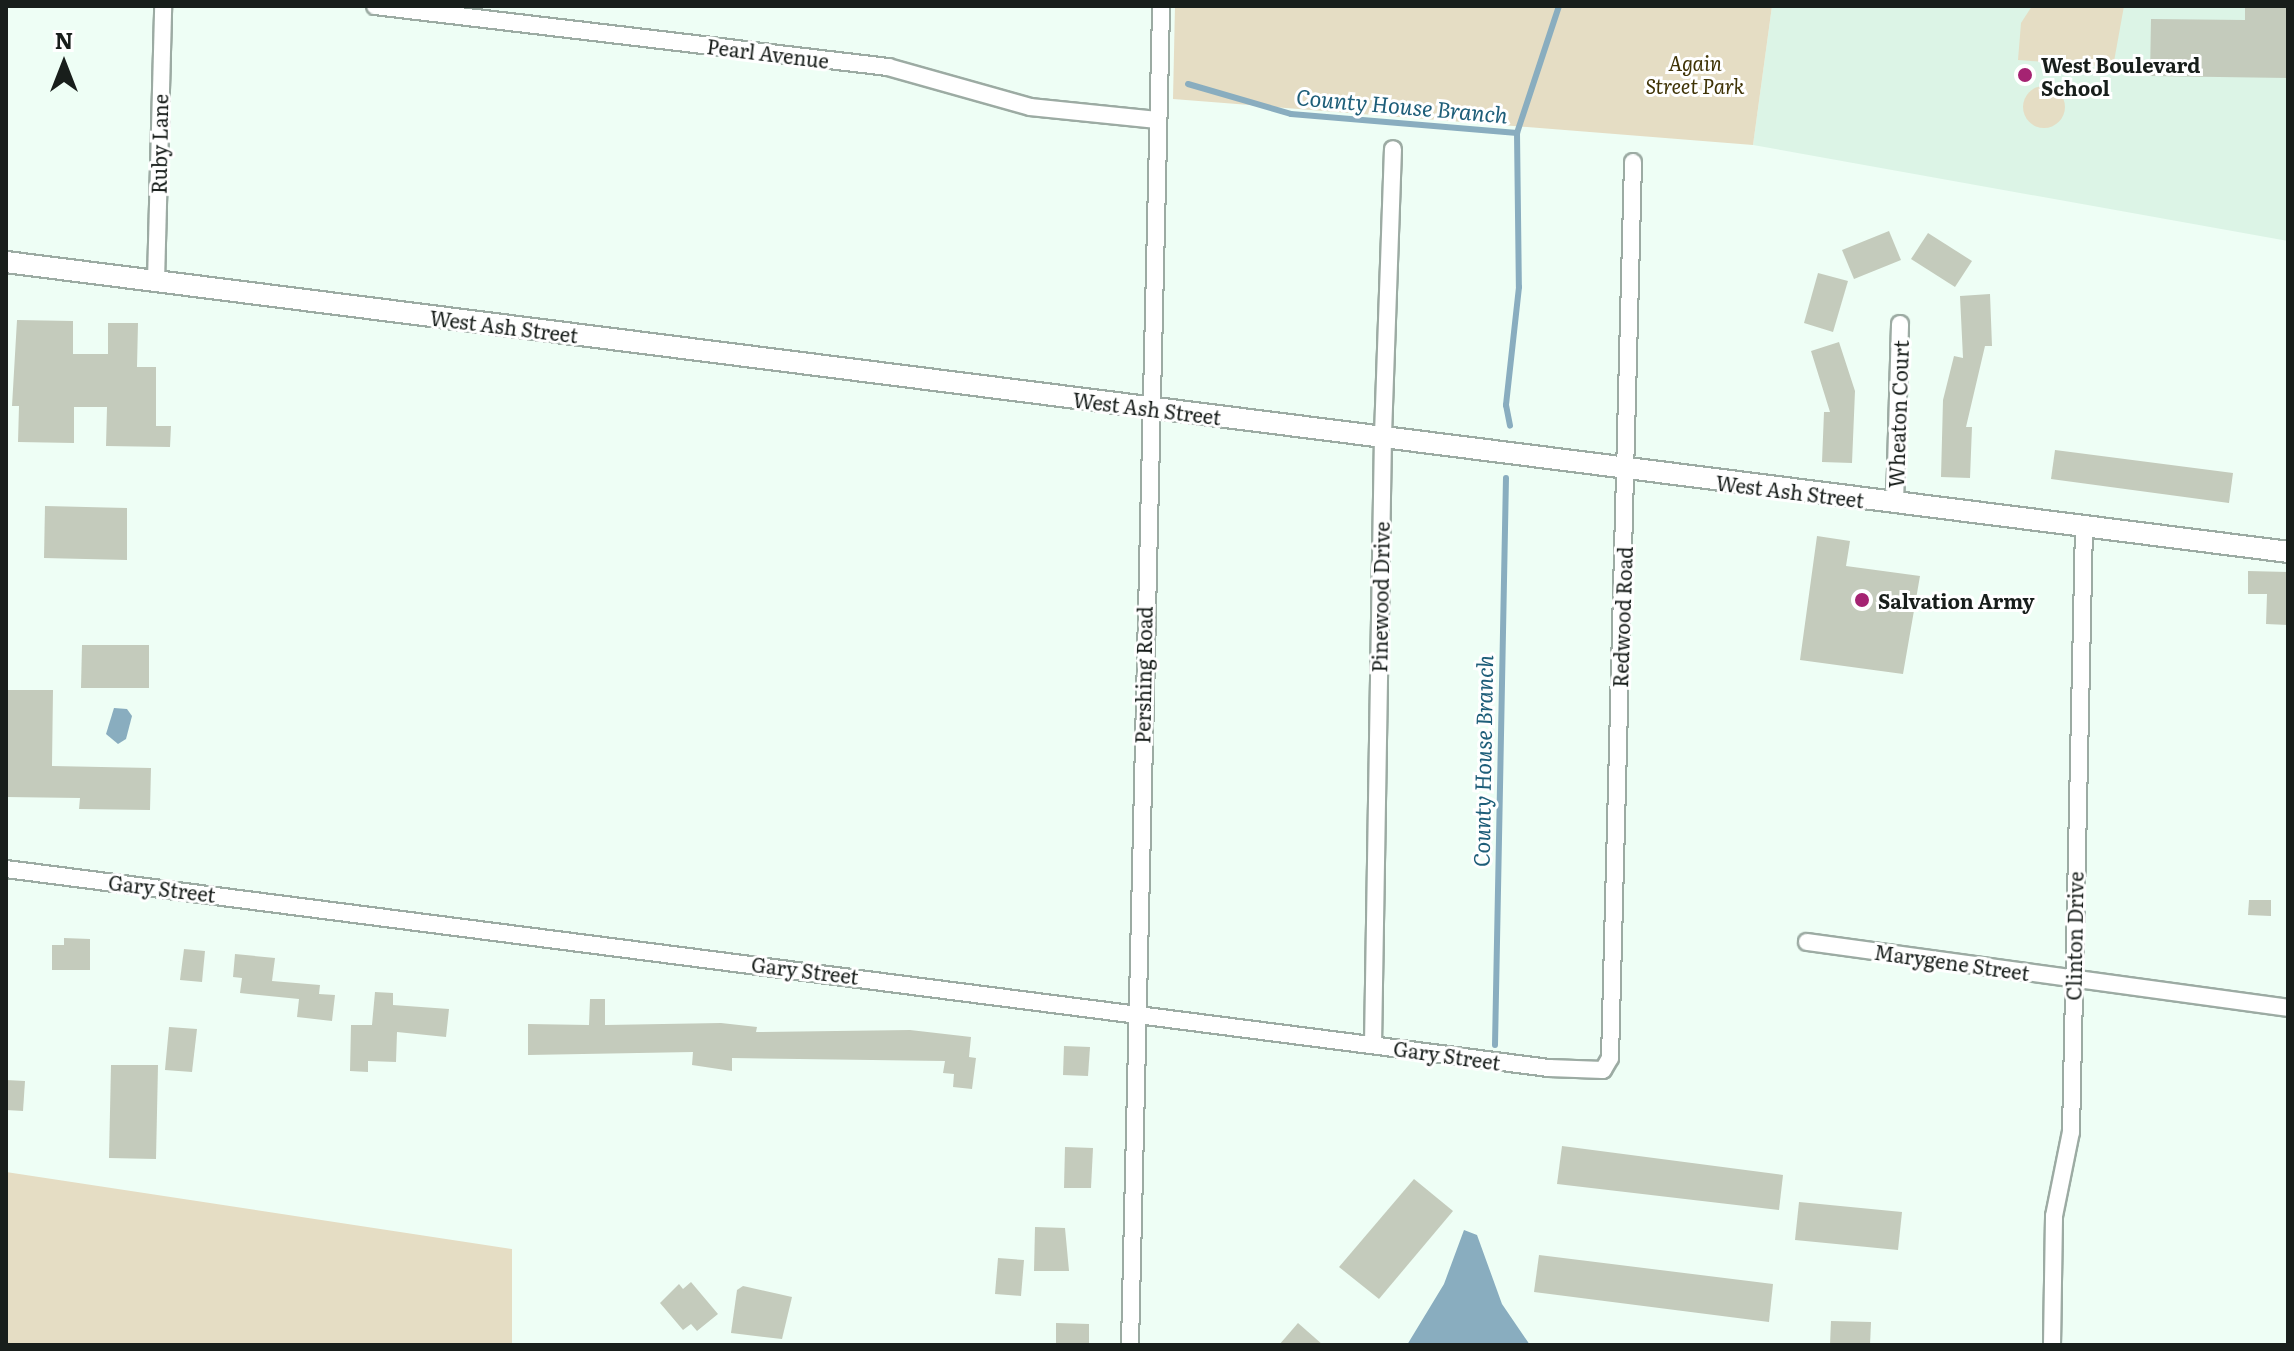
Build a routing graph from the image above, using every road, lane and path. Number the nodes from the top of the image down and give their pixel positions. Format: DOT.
graph roads {
  1 [pos="163,6"];
  2 [pos="375,6"];
  3 [pos="1161,6"];
  4 [pos="1157,120"];
  5 [pos="1393,149"];
  6 [pos="1633,162"];
  7 [pos="6,262"];
  8 [pos="156,281"];
  9 [pos="1900,324"];
  10 [pos="1148,409"];
  11 [pos="1383,435"];
  12 [pos="1626,469"];
  13 [pos="1895,504"];
  14 [pos="2084,526"];
  15 [pos="2288,552"];
  16 [pos="6,869"];
  17 [pos="1807,942"];
  18 [pos="2073,979"];
  19 [pos="2288,1008"];
  20 [pos="1136,1014"];
  21 [pos="1373,1045"];
  22 [pos="1603,1070"];
  23 [pos="1130,1345"];
  24 [pos="2052,1345"];
  1 -- 8 [label="street, Ruby Lane"];
  2 -- 4 [label="street, Pearl Avenue"];
  3 -- 4 [label="street, Pershing Road"];
  4 -- 10 [label="street, Pershing Road"];
  5 -- 11 [label="street, Pinewood Drive"];
  6 -- 12 [label="street, Redwood Road"];
  7 -- 8 [label="street, West Ash Street"];
  8 -- 10 [label="street, West Ash Street"];
  9 -- 13 [label="street, Wheaton Court"];
  10 -- 11 [label="street, West Ash Street"];
  10 -- 20 [label="street, Pershing Road"];
  11 -- 12 [label="street, West Ash Street"];
  11 -- 21 [label="street, Pinewood Drive"];
  12 -- 13 [label="street, West Ash Street"];
  12 -- 22 [label="street, Redwood Road"];
  13 -- 14 [label="street, West Ash Street"];
  14 -- 15 [label="street, West Ash Street"];
  14 -- 18 [label="street, Clinton Drive"];
  16 -- 20 [label="street, Gary Street"];
  17 -- 18 [label="street, Marygene Street"];
  18 -- 19 [label="street, Marygene Street"];
  18 -- 24 [label="street, Clinton Drive"];
  20 -- 21 [label="street, Gary Street"];
  20 -- 23 [label="street, Pershing Road"];
  21 -- 22 [label="street, Gary Street"];
}
